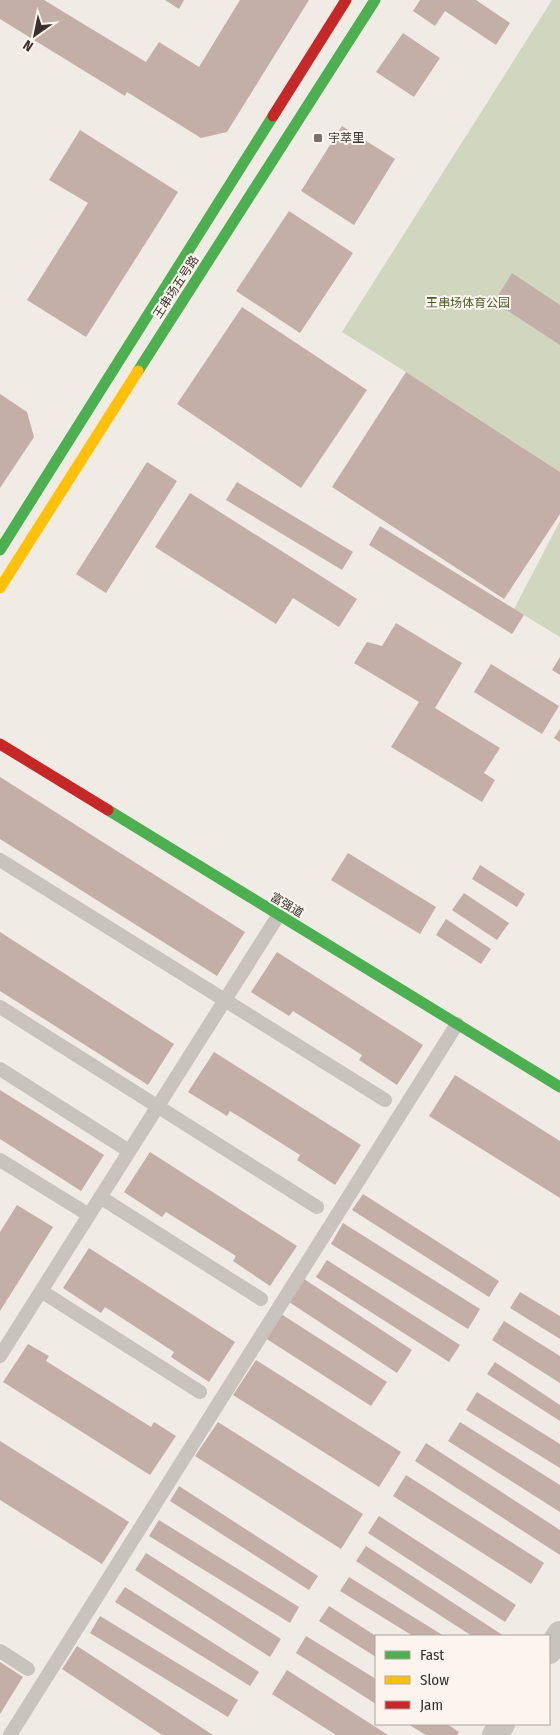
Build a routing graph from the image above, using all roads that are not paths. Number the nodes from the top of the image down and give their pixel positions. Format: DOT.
graph roads {
  1 [pos="346,0"];
  2 [pos="375,0"];
  3 [pos="0,550"];
  4 [pos="0,588"];
  5 [pos="0,744"];
  6 [pos="0,860"];
  7 [pos="278,916"];
  8 [pos="225,1000"];
  9 [pos="0,1007"];
  10 [pos="457,1024"];
  11 [pos="0,1069"];
  12 [pos="560,1087"];
  13 [pos="385,1100"];
  14 [pos="158,1106"];
  15 [pos="129,1151"];
  16 [pos="0,1160"];
  17 [pos="100,1197"];
  18 [pos="317,1207"];
  19 [pos="89,1215"];
  20 [pos="41,1291"];
  21 [pos="261,1299"];
  22 [pos="0,1356"];
  23 [pos="200,1392"];
  24 [pos="560,1634"];
  25 [pos="550,1649"];
  26 [pos="0,1651"];
  27 [pos="28,1669"];
  28 [pos="10,1735"];
  1 -- 3 [label="street, 王串场五号路"];
  2 -- 4 [label="street, 王串场五号路"];
  5 -- 7 [label="street, 富强道"];
  6 -- 8 [label="lane"];
  7 -- 8 [label="lane"];
  7 -- 10 [label="street, 富强道"];
  8 -- 13 [label="lane"];
  8 -- 14 [label="lane"];
  9 -- 14 [label="lane"];
  10 -- 12 [label="street, 富强道"];
  10 -- 28 [label="lane"];
  11 -- 15 [label="lane"];
  14 -- 15 [label="lane"];
  14 -- 18 [label="lane"];
  15 -- 17 [label="lane"];
  16 -- 19 [label="lane"];
  17 -- 19 [label="lane"];
  17 -- 21 [label="lane"];
  19 -- 20 [label="lane"];
  20 -- 22 [label="lane"];
  20 -- 23 [label="lane"];
  24 -- 25 [label="street"];
  26 -- 27 [label="lane"];
}
